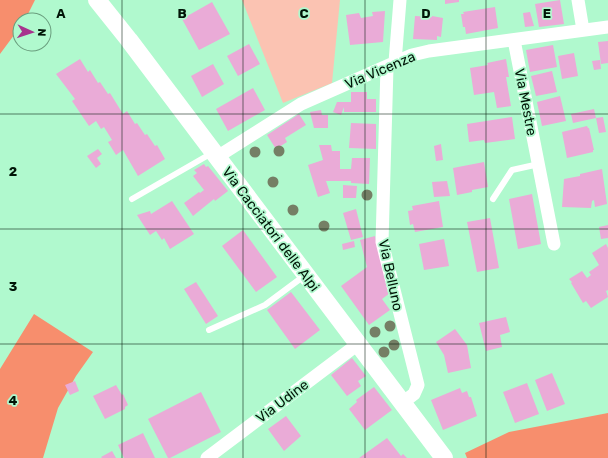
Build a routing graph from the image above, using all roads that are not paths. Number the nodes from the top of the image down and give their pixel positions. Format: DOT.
graph roads {
  1 [pos="97,0"];
  2 [pos="400,0"];
  3 [pos="578,0"];
  4 [pos="608,27"];
  5 [pos="583,30"];
  6 [pos="514,40"];
  7 [pos="391,65"];
  8 [pos="215,154"];
  9 [pos="539,164"];
  10 [pos="493,199"];
  11 [pos="132,200"];
  12 [pos="554,244"];
  13 [pos="306,275"];
  14 [pos="209,330"];
  15 [pos="358,344"];
  16 [pos="402,403"];
  17 [pos="207,458"];
  18 [pos="444,458"];
  1 -- 8 [label="street, Via Cacciatori delle Alpi"];
  2 -- 7 [label="street"];
  3 -- 5 [label="street"];
  4 -- 5 [label="street, Via Vicenza"];
  5 -- 6 [label="street, Via Vicenza"];
  6 -- 7 [label="street, Via Vicenza"];
  6 -- 9 [label="street, Via Mestre"];
  7 -- 8 [label="street, Via Vicenza"];
  7 -- 16 [label="street, Via Belluno"];
  8 -- 11 [label="lane"];
  8 -- 13 [label="street, Via Cacciatori delle Alpi"];
  9 -- 10 [label="lane"];
  9 -- 12 [label="street, Via Mestre"];
  13 -- 14 [label="lane"];
  13 -- 15 [label="street, Via Cacciatori delle Alpi"];
  15 -- 16 [label="street, Via Cacciatori delle Alpi"];
  15 -- 17 [label="street, Via Udine"];
  16 -- 18 [label="street, Via Cacciatori delle Alpi"];
}
